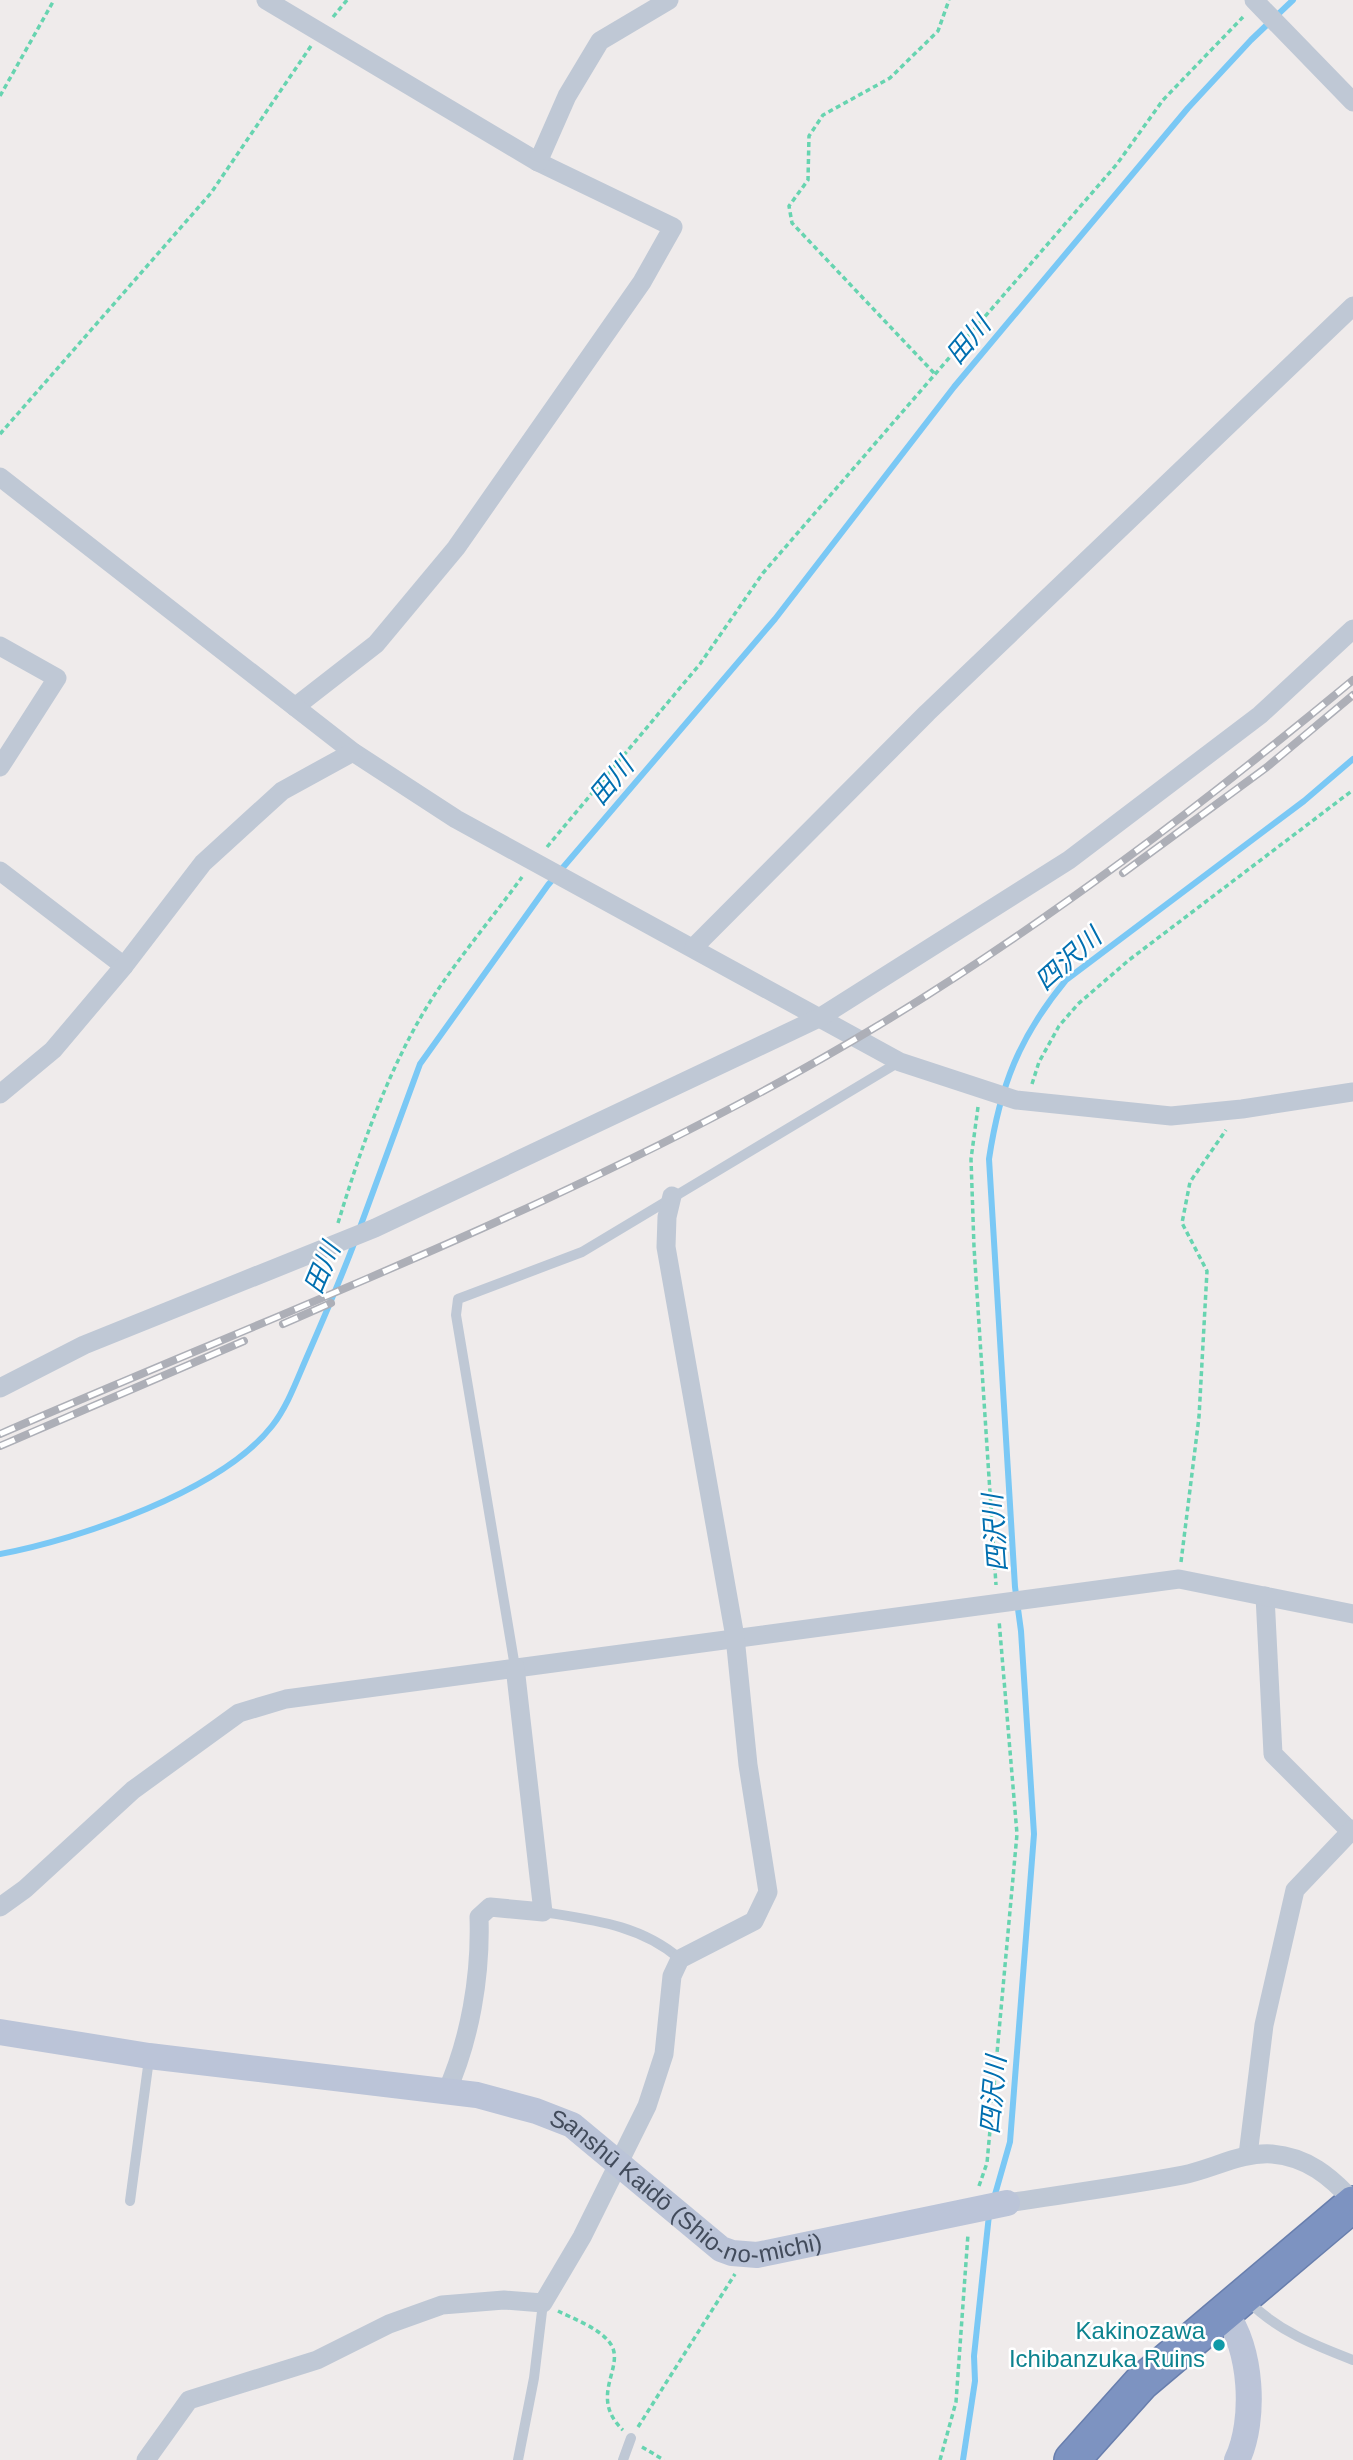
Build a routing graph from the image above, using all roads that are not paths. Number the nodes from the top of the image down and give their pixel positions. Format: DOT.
graph roads {
  1 [pos="266,0"];
  2 [pos="669,0"];
  3 [pos="1258,4"];
  4 [pos="1353,102"];
  5 [pos="538,162"];
  6 [pos="1353,306"];
  7 [pos="0,477"];
  8 [pos="1353,629"];
  9 [pos="0,646"];
  10 [pos="295,707"];
  11 [pos="353,752"];
  12 [pos="0,767"];
  13 [pos="0,871"];
  14 [pos="694,947"];
  15 [pos="124,966"];
  16 [pos="819,1018"];
  17 [pos="900,1062"];
  18 [pos="1353,1091"];
  19 [pos="0,1094"];
  20 [pos="672,1196"];
  21 [pos="0,1388"];
  22 [pos="1265,1596"];
  23 [pos="1353,1614"];
  24 [pos="735,1637"];
  25 [pos="515,1667"];
  26 [pos="1352,1830"];
  27 [pos="0,1907"];
  28 [pos="543,1912"];
  29 [pos="680,1959"];
  30 [pos="0,2032"];
  31 [pos="149,2056"];
  32 [pos="446,2094"];
  33 [pos="1248,2155"];
  34 [pos="618,2163"];
  35 [pos="130,2201"];
  36 [pos="1007,2203"];
  37 [pos="1353,2203"];
  38 [pos="543,2302"];
  39 [pos="1234,2304"];
  40 [pos="1353,2360"];
  41 [pos="631,2438"];
  42 [pos="146,2460"];
  43 [pos="518,2460"];
  44 [pos="623,2460"];
  45 [pos="1072,2460"];
  46 [pos="1237,2460"];
  1 -- 5 [label="street"];
  2 -- 5 [label="street"];
  3 -- 4 [label="street"];
  5 -- 10 [label="street"];
  6 -- 14 [label="street"];
  7 -- 10 [label="street"];
  8 -- 16 [label="street"];
  9 -- 12 [label="street"];
  10 -- 11 [label="street"];
  11 -- 14 [label="street"];
  11 -- 15 [label="street"];
  13 -- 15 [label="street"];
  14 -- 16 [label="street"];
  15 -- 19 [label="street"];
  16 -- 17 [label="street"];
  16 -- 21 [label="street"];
  17 -- 18 [label="street"];
  17 -- 20 [label="lane"];
  20 -- 24 [label="street"];
  20 -- 25 [label="lane"];
  22 -- 23 [label="street"];
  22 -- 24 [label="street"];
  22 -- 26 [label="street"];
  24 -- 25 [label="street"];
  24 -- 29 [label="street"];
  25 -- 27 [label="street"];
  25 -- 28 [label="street"];
  26 -- 33 [label="street"];
  28 -- 29 [label="lane"];
  28 -- 32 [label="street"];
  29 -- 34 [label="street"];
  30 -- 31 [label="street, Sanshū Kaidō (Shio-no-michi)"];
  31 -- 32 [label="street, Sanshū Kaidō (Shio-no-michi)"];
  31 -- 35 [label="lane"];
  32 -- 34 [label="street, Sanshū Kaidō (Shio-no-michi)"];
  33 -- 36 [label="street, Sanshū Kaidō (Shio-no-michi)"];
  33 -- 37 [label="street, Sanshū Kaidō (Shio-no-michi)"];
  34 -- 36 [label="street, Sanshū Kaidō (Shio-no-michi)"];
  34 -- 38 [label="street"];
  37 -- 39 [label="highway"];
  38 -- 42 [label="street"];
  38 -- 43 [label="lane"];
  39 -- 40 [label="lane"];
  39 -- 45 [label="highway"];
  39 -- 46 [label="street"];
  41 -- 44 [label="lane"];
}
